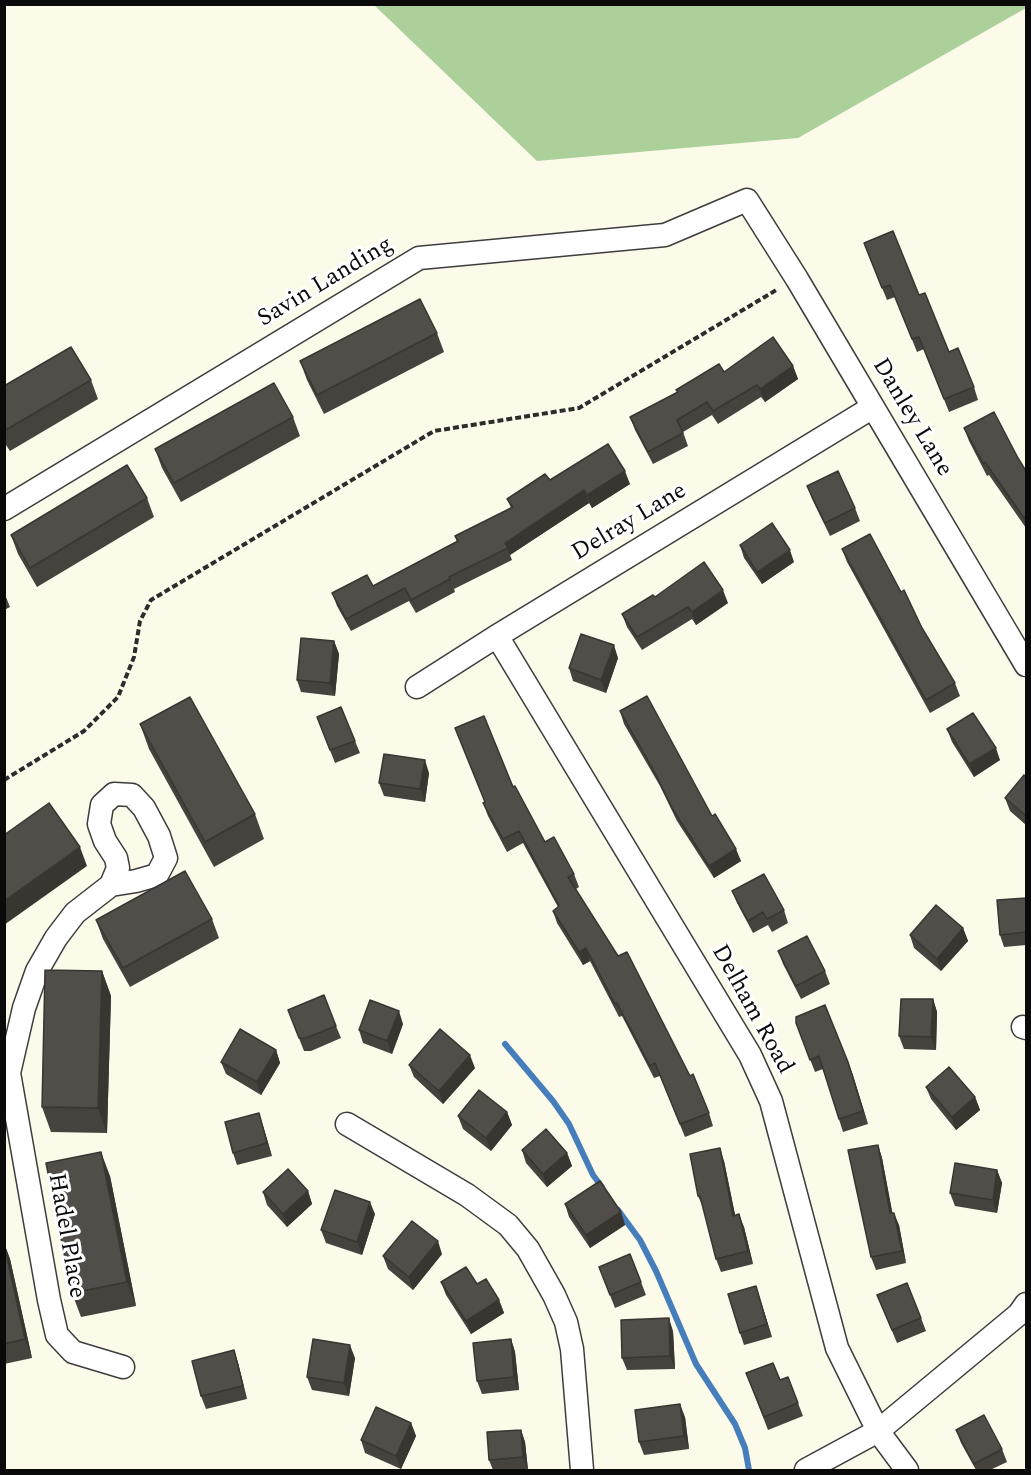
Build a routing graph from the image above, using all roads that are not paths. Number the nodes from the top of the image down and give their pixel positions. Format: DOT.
graph roads {
  1 [pos="747,200"];
  2 [pos="873,407"];
  3 [pos="4,509"];
  4 [pos="497,636"];
  5 [pos="1026,665"];
  6 [pos="417,687"];
  7 [pos="111,885"];
  8 [pos="7,1073"];
  9 [pos="347,1124"];
  10 [pos="1026,1304"];
  11 [pos="123,1367"];
  12 [pos="878,1431"];
  13 [pos="582,1470"];
  14 [pos="806,1470"];
  15 [pos="907,1470"];
  1 -- 2 [label="street, Danley Lane"];
  1 -- 3 [label="street, Savin Landing"];
  2 -- 4 [label="street, Delray Lane"];
  2 -- 5 [label="street, Danley Lane"];
  4 -- 6 [label="street, Delray Lane"];
  4 -- 12 [label="street, Delham Road"];
  7 -- 8 [label="street, Hadel Place"];
  8 -- 11 [label="street, Hadel Place"];
  9 -- 13 [label="street"];
  10 -- 12 [label="street"];
  12 -- 14 [label="street"];
  12 -- 15 [label="street, Delham Road"];
}
